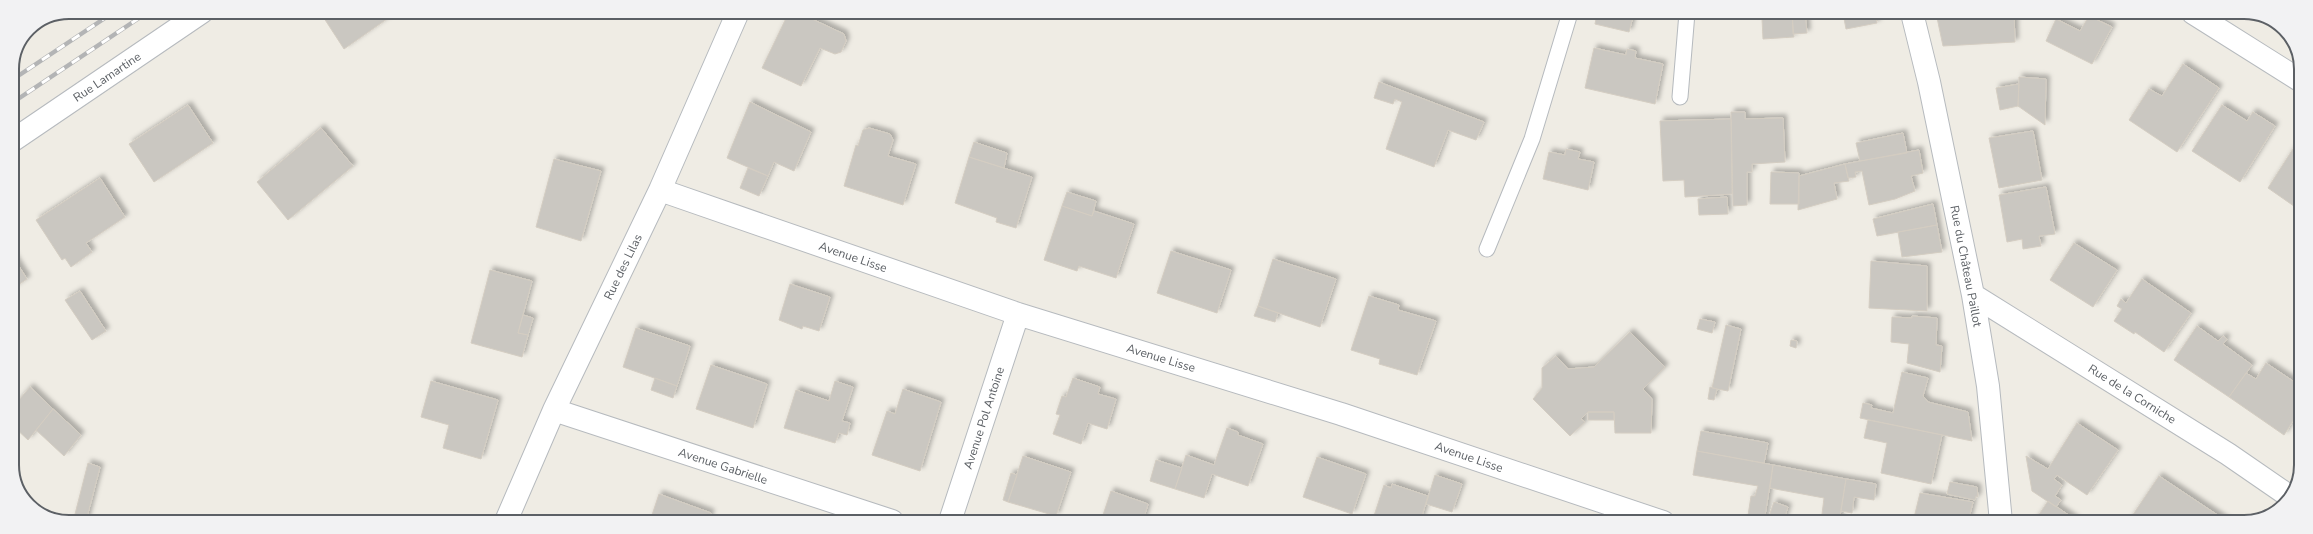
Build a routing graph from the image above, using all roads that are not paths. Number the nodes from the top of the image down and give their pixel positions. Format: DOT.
graph roads {
  1 [pos="192,19"];
  2 [pos="735,19"];
  3 [pos="1568,19"];
  4 [pos="1686,19"];
  5 [pos="1913,19"];
  6 [pos="2203,19"];
  7 [pos="2294,77"];
  8 [pos="1680,97"];
  9 [pos="19,136"];
  10 [pos="660,190"];
  11 [pos="1487,248"];
  12 [pos="1973,295"];
  13 [pos="1018,314"];
  14 [pos="554,410"];
  15 [pos="2285,493"];
  16 [pos="509,515"];
  17 [pos="874,515"];
  18 [pos="952,515"];
  19 [pos="1642,515"];
  20 [pos="2001,515"];
  1 -- 9 [label="street, Rue Lamartine"];
  2 -- 10 [label="street, Rue des Lilas"];
  3 -- 11 [label="lane"];
  4 -- 8 [label="lane"];
  5 -- 12 [label="street, Rue du Château Paillot"];
  6 -- 7 [label="street"];
  10 -- 13 [label="street, Avenue Lisse"];
  10 -- 14 [label="street, Rue des Lilas"];
  12 -- 15 [label="street, Rue de la Corniche"];
  12 -- 20 [label="street, Rue du Château Paillot"];
  13 -- 18 [label="street, Avenue Pol Antoine"];
  13 -- 19 [label="street, Avenue Lisse"];
  14 -- 16 [label="street, Rue des Lilas"];
  14 -- 17 [label="street, Avenue Gabrielle"];
}
